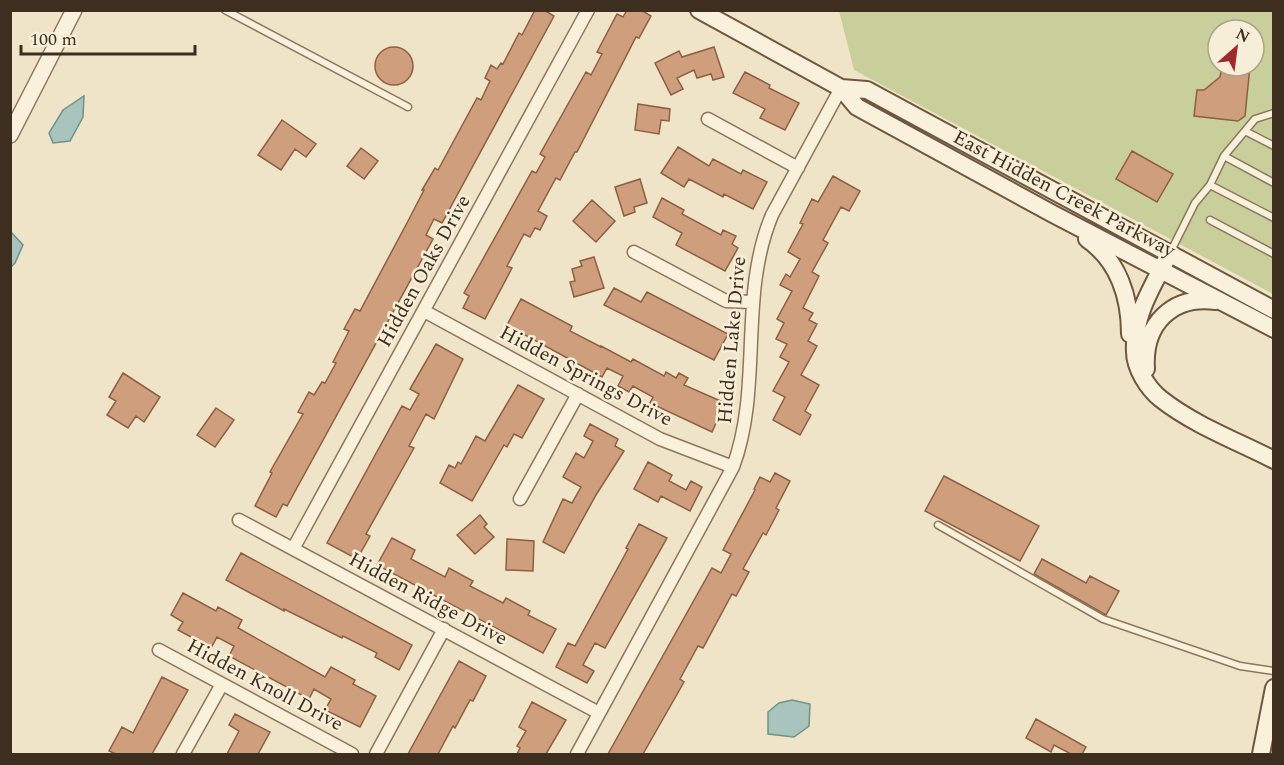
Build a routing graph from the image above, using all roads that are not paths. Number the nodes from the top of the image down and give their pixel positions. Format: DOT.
graph roads {
  1 [pos="74,10"];
  2 [pos="225,10"];
  3 [pos="588,10"];
  4 [pos="699,10"];
  5 [pos="841,88"];
  6 [pos="408,107"];
  7 [pos="1274,113"];
  8 [pos="708,118"];
  9 [pos="1245,131"];
  10 [pos="10,135"];
  11 [pos="1274,146"];
  12 [pos="1224,156"];
  13 [pos="798,168"];
  14 [pos="1274,183"];
  15 [pos="1210,185"];
  16 [pos="1053,214"];
  17 [pos="1274,218"];
  18 [pos="1210,220"];
  19 [pos="634,252"];
  20 [pos="1169,253"];
  21 [pos="1274,254"];
  22 [pos="1160,270"];
  23 [pos="1227,295"];
  24 [pos="752,302"];
  25 [pos="1274,310"];
  26 [pos="424,311"];
  27 [pos="1274,329"];
  28 [pos="1135,353"];
  29 [pos="1147,383"];
  30 [pos="578,394"];
  31 [pos="1274,460"];
  32 [pos="733,467"];
  33 [pos="520,499"];
  34 [pos="239,520"];
  35 [pos="938,525"];
  36 [pos="293,549"];
  37 [pos="444,629"];
  38 [pos="159,650"];
  39 [pos="1274,670"];
  40 [pos="222,684"];
  41 [pos="1274,688"];
  42 [pos="599,713"];
  43 [pos="183,754"];
  44 [pos="352,754"];
  45 [pos="376,754"];
  46 [pos="577,754"];
  47 [pos="1261,754"];
  1 -- 10 [label="street"];
  2 -- 6 [label="lane"];
  3 -- 26 [label="street, Hidden Oaks Drive"];
  4 -- 5 [label="main road, East Hidden Creek Parkway"];
  5 -- 13 [label="street, Hidden Lake Drive"];
  5 -- 16 [label="main road, East Hidden Creek Parkway"];
  5 -- 20 [label="main road, East Hidden Creek Parkway"];
  7 -- 9 [label="lane"];
  8 -- 13 [label="street"];
  9 -- 11 [label="lane"];
  9 -- 12 [label="lane"];
  12 -- 14 [label="lane"];
  12 -- 15 [label="lane"];
  13 -- 24 [label="street, Hidden Lake Drive"];
  15 -- 17 [label="lane"];
  15 -- 20 [label="lane"];
  16 -- 22 [label="main road, East Hidden Creek Parkway"];
  16 -- 28 [label="main road"];
  18 -- 21 [label="lane"];
  19 -- 24 [label="street"];
  20 -- 22 [label="main road"];
  20 -- 23 [label="main road, East Hidden Creek Parkway"];
  22 -- 23 [label="main road, East Hidden Creek Parkway"];
  22 -- 28 [label="main road"];
  23 -- 25 [label="main road, East Hidden Creek Parkway"];
  23 -- 27 [label="main road, East Hidden Creek Parkway"];
  23 -- 29 [label="main road"];
  24 -- 32 [label="street, Hidden Lake Drive"];
  26 -- 30 [label="street, Hidden Springs Drive"];
  26 -- 36 [label="street, Hidden Oaks Drive"];
  28 -- 29 [label="main road"];
  29 -- 31 [label="main road"];
  30 -- 32 [label="street, Hidden Springs Drive"];
  30 -- 33 [label="street"];
  32 -- 42 [label="street, Hidden Lake Drive"];
  34 -- 36 [label="street, Hidden Ridge Drive"];
  35 -- 39 [label="lane"];
  36 -- 37 [label="street, Hidden Ridge Drive"];
  37 -- 42 [label="street, Hidden Ridge Drive"];
  37 -- 45 [label="street"];
  38 -- 40 [label="street, Hidden Knoll Drive"];
  40 -- 43 [label="street"];
  40 -- 44 [label="street, Hidden Knoll Drive"];
  41 -- 47 [label="main road"];
  42 -- 46 [label="street, Hidden Lake Drive"];
}
